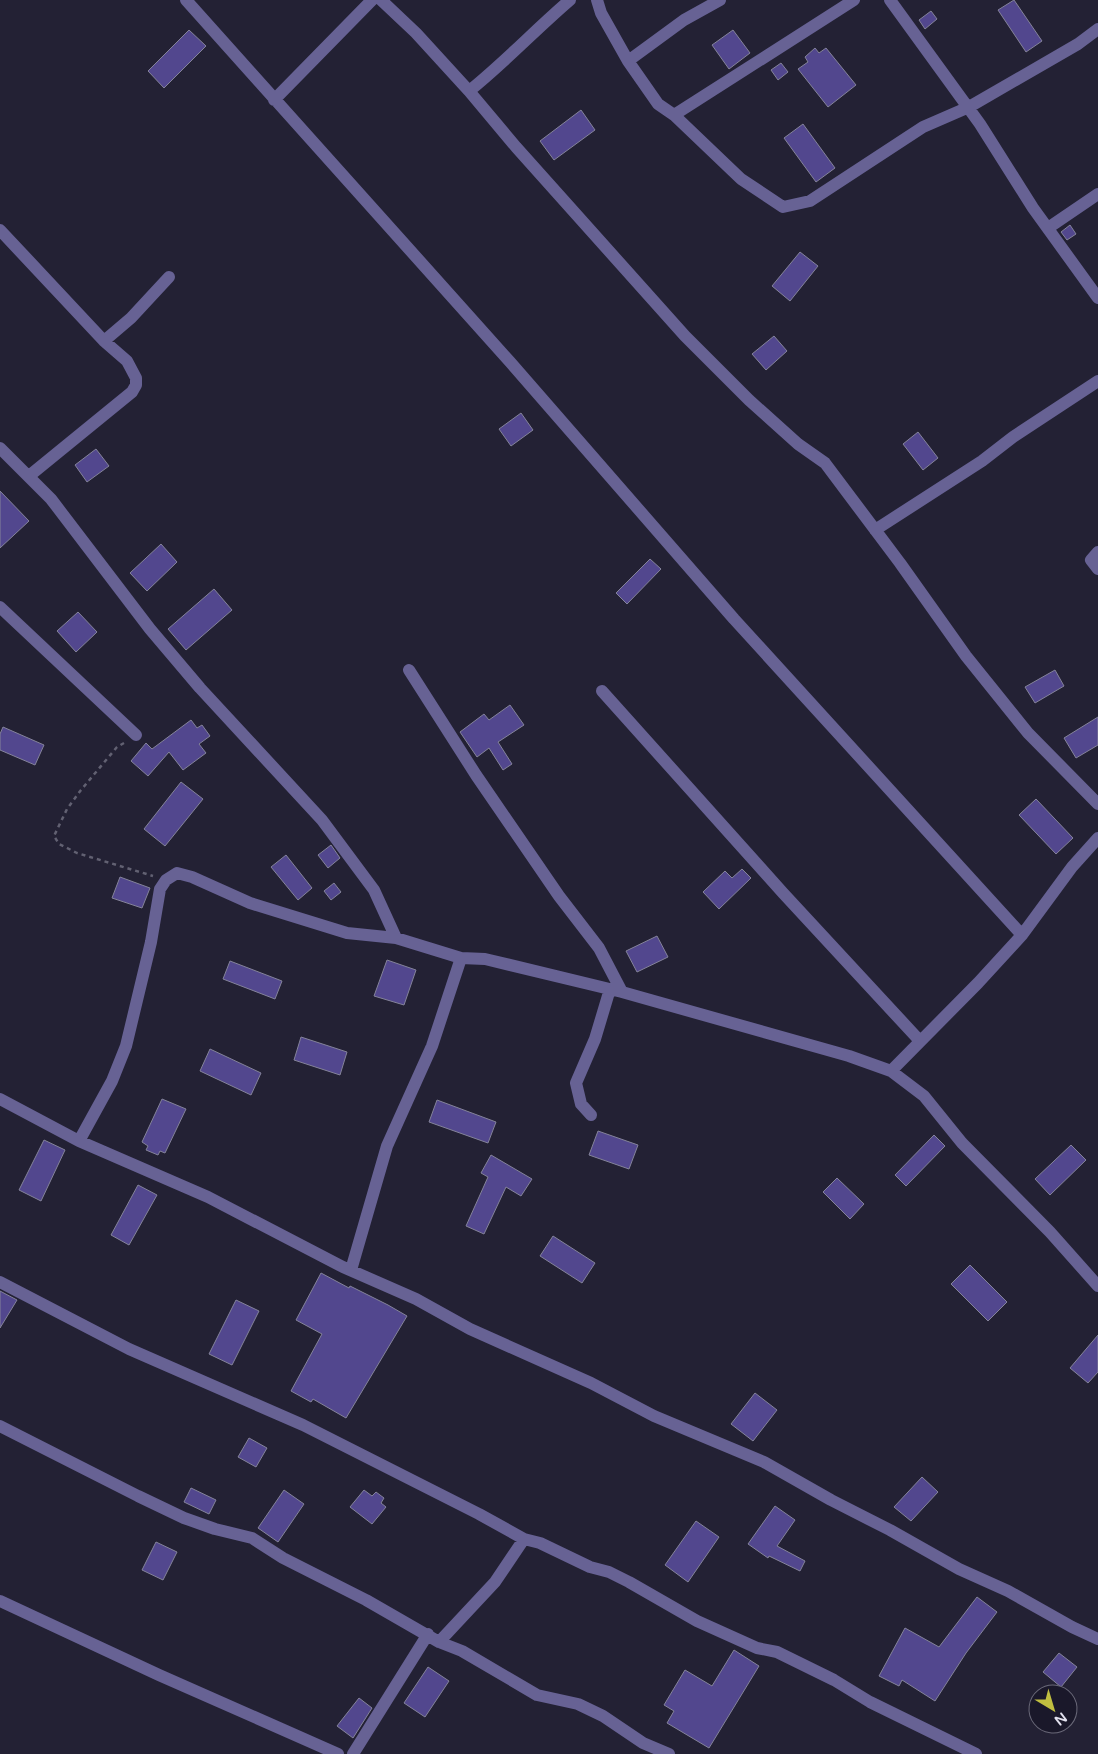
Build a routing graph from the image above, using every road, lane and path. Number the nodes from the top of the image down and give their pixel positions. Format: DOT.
graph roads {
  1 [pos="186,0"];
  2 [pos="372,0"];
  3 [pos="380,0"];
  4 [pos="570,0"];
  5 [pos="597,0"];
  6 [pos="720,0"];
  7 [pos="854,0"];
  8 [pos="890,0"];
  9 [pos="1098,29"];
  10 [pos="628,61"];
  11 [pos="469,91"];
  12 [pos="274,100"];
  13 [pos="968,107"];
  14 [pos="674,115"];
  15 [pos="1098,194"];
  16 [pos="1048,228"];
  17 [pos="0,230"];
  18 [pos="169,277"];
  19 [pos="1098,298"];
  20 [pos="104,341"];
  21 [pos="1098,381"];
  22 [pos="0,448"];
  23 [pos="29,476"];
  24 [pos="875,530"];
  25 [pos="1098,552"];
  26 [pos="1098,569"];
  27 [pos="0,608"];
  28 [pos="409,670"];
  29 [pos="602,691"];
  30 [pos="136,735"];
  31 [pos="1098,804"];
  32 [pos="1098,838"];
  33 [pos="166,880"];
  34 [pos="1022,935"];
  35 [pos="396,938"];
  36 [pos="461,958"];
  37 [pos="616,991"];
  38 [pos="920,1041"];
  39 [pos="892,1071"];
  40 [pos="0,1099"];
  41 [pos="591,1115"];
  42 [pos="79,1141"];
  43 [pos="351,1270"];
  44 [pos="0,1282"];
  45 [pos="1098,1286"];
  46 [pos="0,1426"];
  47 [pos="524,1539"];
  48 [pos="0,1601"];
  49 [pos="433,1638"];
  50 [pos="1098,1639"];
  51 [pos="338,1754"];
  52 [pos="353,1754"];
  53 [pos="669,1754"];
  54 [pos="976,1754"];
  1 -- 12 [label="street"];
  2 -- 12 [label="street"];
  3 -- 11 [label="street"];
  4 -- 11 [label="street"];
  5 -- 10 [label="street"];
  6 -- 10 [label="street"];
  7 -- 14 [label="street"];
  8 -- 13 [label="street"];
  9 -- 13 [label="street"];
  10 -- 14 [label="street"];
  11 -- 24 [label="street"];
  12 -- 34 [label="street"];
  13 -- 14 [label="street"];
  13 -- 16 [label="street"];
  15 -- 16 [label="street"];
  16 -- 19 [label="street"];
  17 -- 20 [label="street"];
  18 -- 20 [label="street"];
  20 -- 23 [label="street"];
  21 -- 24 [label="street"];
  22 -- 23 [label="street"];
  23 -- 35 [label="street"];
  24 -- 31 [label="street"];
  25 -- 26 [label="street"];
  27 -- 30 [label="street"];
  28 -- 37 [label="street"];
  29 -- 38 [label="street"];
  30 -- 33 [label="path"];
  32 -- 34 [label="street"];
  33 -- 35 [label="street"];
  33 -- 42 [label="street"];
  34 -- 38 [label="street"];
  35 -- 36 [label="street"];
  36 -- 37 [label="street"];
  36 -- 43 [label="street"];
  37 -- 39 [label="street"];
  37 -- 41 [label="street"];
  38 -- 39 [label="street"];
  39 -- 45 [label="street"];
  40 -- 42 [label="street"];
  42 -- 43 [label="street"];
  43 -- 50 [label="street"];
  44 -- 47 [label="street"];
  46 -- 49 [label="street"];
  47 -- 49 [label="street"];
  47 -- 54 [label="street"];
  48 -- 51 [label="street"];
  49 -- 52 [label="street"];
  49 -- 53 [label="street"];
}
